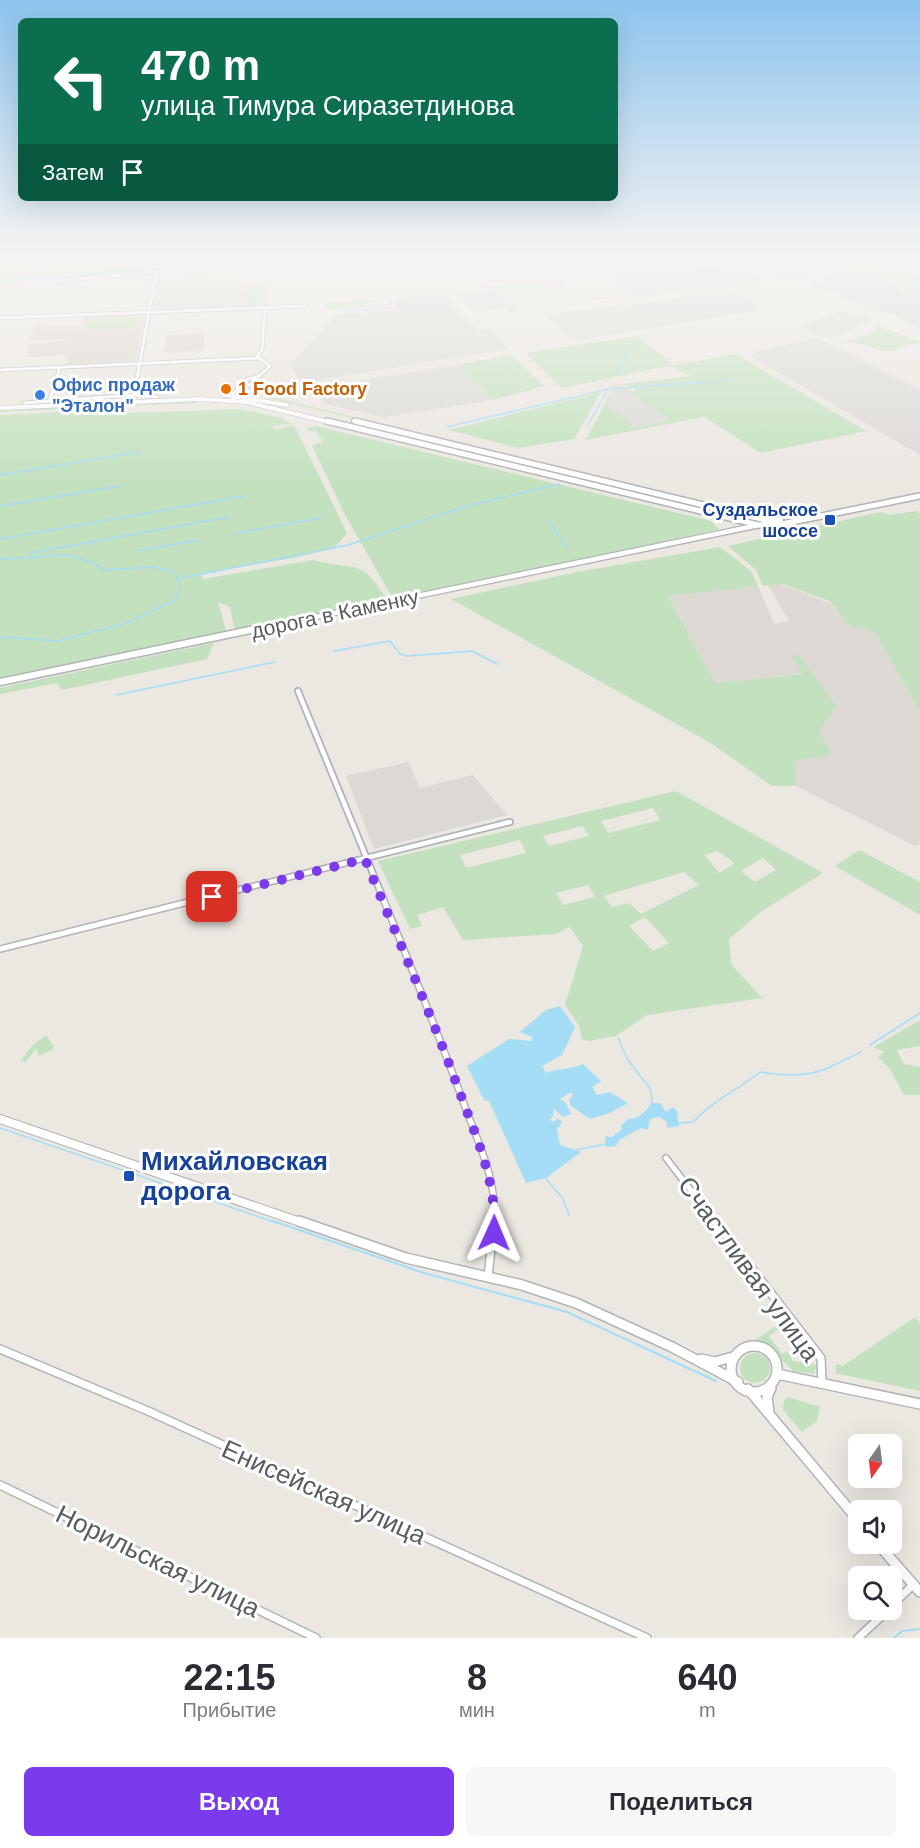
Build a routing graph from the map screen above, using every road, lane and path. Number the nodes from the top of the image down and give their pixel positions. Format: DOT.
graph roads {
  1 [pos="145,333"];
  2 [pos="263,333"];
  3 [pos="260,358"];
  4 [pos="140,364"];
  5 [pos="60,367"];
  6 [pos="0,370"];
  7 [pos="261,375"];
  8 [pos="134,395"];
  9 [pos="240,396"];
  10 [pos="157,397"];
  11 [pos="232,398"];
  12 [pos="50,399"];
  13 [pos="24,402"];
  14 [pos="0,406"];
  15 [pos="920,494"];
  16 [pos="774,523"];
  17 [pos="759,525"];
  18 [pos="767,527"];
  19 [pos="669,545"];
  20 [pos="0,682"];
  21 [pos="298,691"];
  22 [pos="510,822"];
  23 [pos="365,859"];
  24 [pos="0,949"];
  25 [pos="0,1119"];
  26 [pos="666,1158"];
  27 [pos="488,1277"];
  28 [pos="0,1348"];
  29 [pos="733,1357"];
  30 [pos="695,1358"];
  31 [pos="777,1374"];
  32 [pos="738,1382"];
  33 [pos="822,1384"];
  34 [pos="771,1387"];
  35 [pos="748,1389"];
  36 [pos="920,1404"];
  37 [pos="771,1418"];
  38 [pos="0,1485"];
  39 [pos="848,1508"];
  40 [pos="887,1554"];
  41 [pos="917,1588"];
  42 [pos="902,1598"];
  43 [pos="877,1620"];
  44 [pos="316,1638"];
  45 [pos="647,1638"];
  46 [pos="858,1638"];
  1 -- 4 [label="street"];
  2 -- 3 [label="street"];
  3 -- 4 [label="street"];
  3 -- 7 [label="street"];
  4 -- 5 [label="street"];
  4 -- 8 [label="street"];
  5 -- 6 [label="street"];
  5 -- 12 [label="street"];
  7 -- 9 [label="street"];
  7 -- 11 [label="street"];
  8 -- 10 [label="street"];
  8 -- 12 [label="street"];
  9 -- 11 [label="main road"];
  9 -- 16 [label="main road"];
  10 -- 11 [label="main road"];
  10 -- 13 [label="main road"];
  11 -- 14 [label="main road"];
  11 -- 17 [label="main road"];
  12 -- 13 [label="street"];
  13 -- 14 [label="main road"];
  15 -- 16 [label="main road, дорога в Каменку"];
  16 -- 17 [label="street, дорога в Каменку"];
  16 -- 18 [label="main road, дорога в Каменку"];
  17 -- 18 [label="main road"];
  17 -- 19 [label="street, дорога в Каменку"];
  18 -- 19 [label="street, дорога в Каменку"];
  19 -- 20 [label="street, дорога в Каменку"];
  21 -- 23 [label="street"];
  22 -- 23 [label="street"];
  23 -- 24 [label="street"];
  23 -- 27 [label="street"];
  25 -- 27 [label="street"];
  26 -- 33 [label="street, Счастливая улица"];
  27 -- 30 [label="street"];
  28 -- 45 [label="street, Енисейская улица"];
  29 -- 30 [label="street"];
  29 -- 31 [label="street"];
  29 -- 32 [label="street"];
  30 -- 32 [label="street"];
  31 -- 33 [label="street"];
  31 -- 34 [label="street"];
  32 -- 35 [label="street"];
  33 -- 36 [label="street"];
  34 -- 35 [label="street"];
  34 -- 37 [label="street"];
  35 -- 37 [label="street"];
  37 -- 39 [label="street"];
  38 -- 44 [label="street, Норильская улица"];
  40 -- 41 [label="street"];
  41 -- 42 [label="street"];
  43 -- 46 [label="street"];
}
